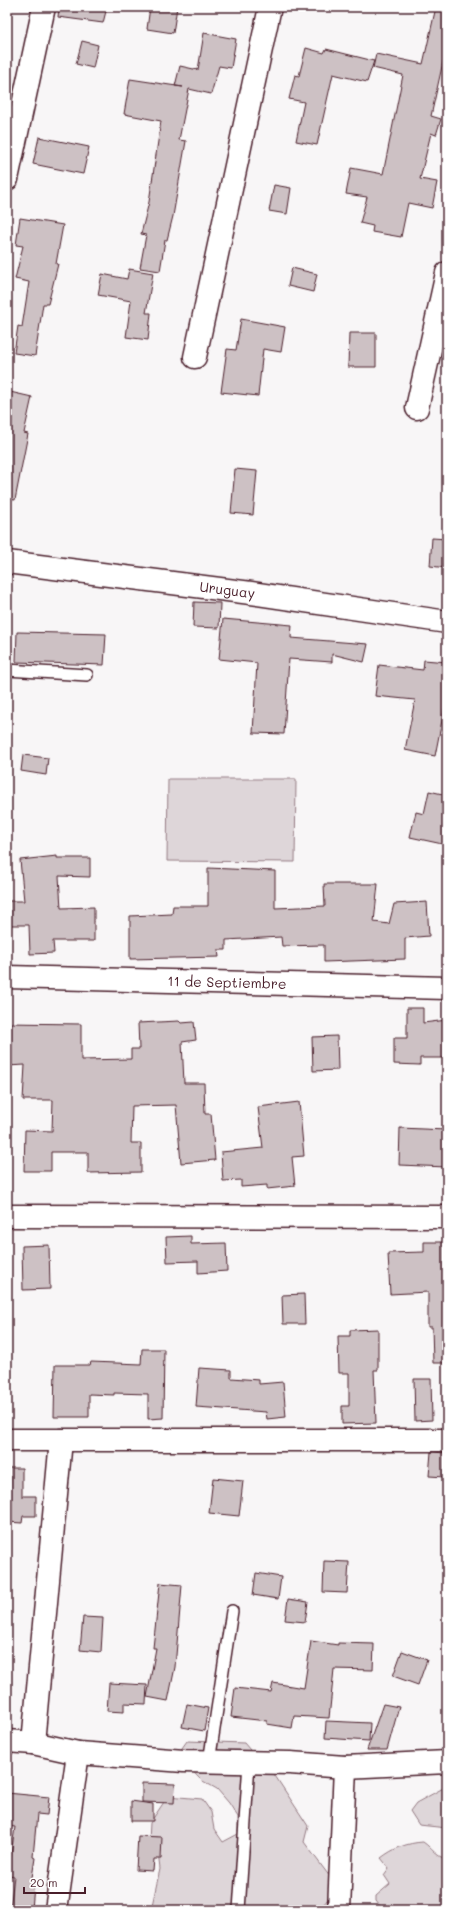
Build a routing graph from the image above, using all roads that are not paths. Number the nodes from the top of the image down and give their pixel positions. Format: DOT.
graph roads {
  1 [pos="44,7"];
  2 [pos="270,7"];
  3 [pos="7,179"];
  4 [pos="447,273"];
  5 [pos="195,357"];
  6 [pos="417,408"];
  7 [pos="7,562"];
  8 [pos="447,622"];
  9 [pos="7,670"];
  10 [pos="87,675"];
  11 [pos="7,977"];
  12 [pos="447,988"];
  13 [pos="7,1216"];
  14 [pos="447,1216"];
  15 [pos="7,1440"];
  16 [pos="61,1440"];
  17 [pos="447,1440"];
  18 [pos="232,1611"];
  19 [pos="7,1741"];
  20 [pos="33,1743"];
  21 [pos="78,1753"];
  22 [pos="209,1762"];
  23 [pos="447,1762"];
  24 [pos="249,1763"];
  25 [pos="345,1768"];
  26 [pos="56,1910"];
  27 [pos="239,1910"];
  28 [pos="339,1910"];
  1 -- 3 [label="street"];
  2 -- 5 [label="street"];
  4 -- 6 [label="street"];
  7 -- 8 [label="street, Uruguay"];
  9 -- 10 [label="lane"];
  11 -- 12 [label="street, 11 de Septiembre"];
  13 -- 14 [label="street"];
  15 -- 16 [label="street"];
  16 -- 17 [label="street"];
  16 -- 20 [label="street"];
  18 -- 22 [label="lane"];
  19 -- 20 [label="street"];
  20 -- 21 [label="street"];
  21 -- 22 [label="street"];
  21 -- 26 [label="street"];
  22 -- 24 [label="street"];
  23 -- 25 [label="street"];
  24 -- 25 [label="street"];
  24 -- 27 [label="lane"];
  25 -- 28 [label="street"];
}
